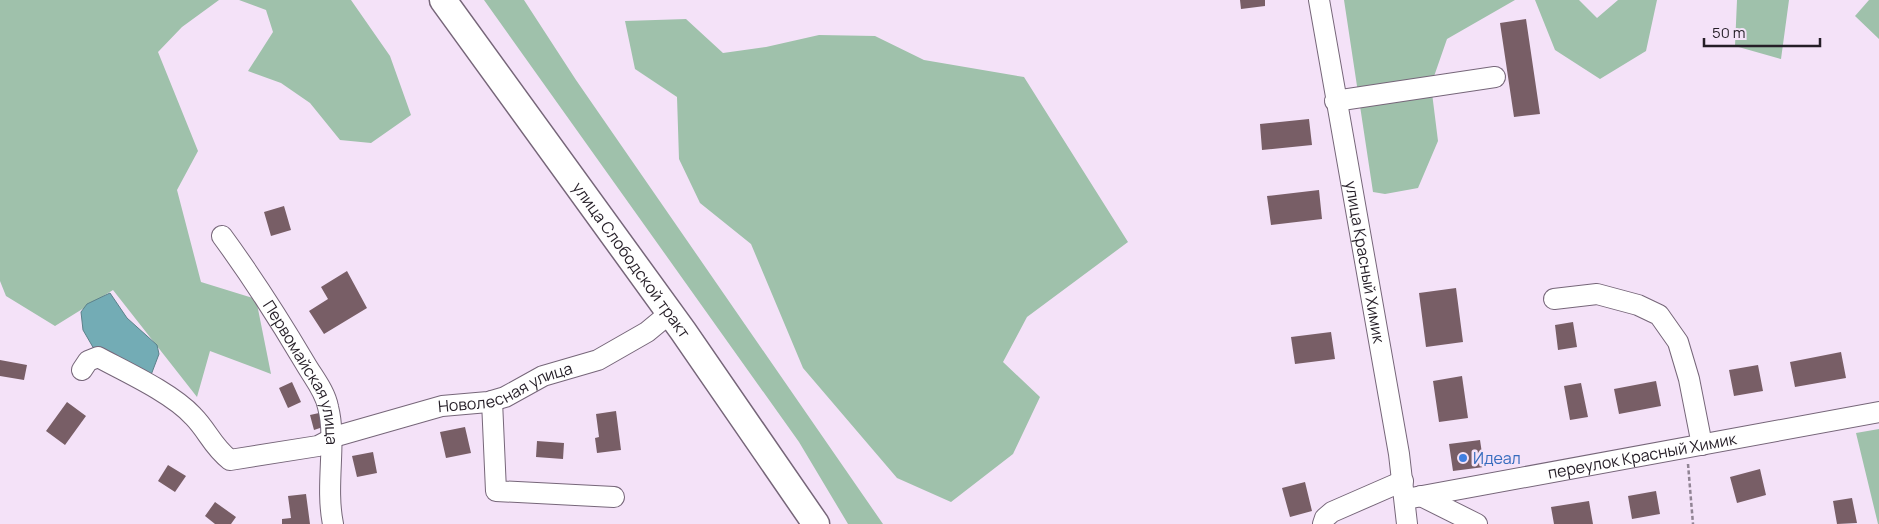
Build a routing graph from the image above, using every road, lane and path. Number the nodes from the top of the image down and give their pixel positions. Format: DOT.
graph roads {
  1 [pos="443,0"];
  2 [pos="1319,0"];
  3 [pos="1495,77"];
  4 [pos="1335,101"];
  5 [pos="222,236"];
  6 [pos="1554,299"];
  7 [pos="670,313"];
  8 [pos="82,370"];
  9 [pos="492,401"];
  10 [pos="1879,412"];
  11 [pos="330,440"];
  12 [pos="1694,446"];
  13 [pos="1410,492"];
  14 [pos="614,497"];
  15 [pos="334,524"];
  16 [pos="816,524"];
  17 [pos="1323,524"];
  18 [pos="1407,524"];
  19 [pos="1477,524"];
  20 [pos="1693,524"];
  1 -- 7 [label="main road, улица Слободской тракт"];
  2 -- 4 [label="street, улица Красный Химик"];
  3 -- 4 [label="street"];
  4 -- 13 [label="street, улица Красный Химик"];
  5 -- 11 [label="street, Первомайская улица"];
  6 -- 12 [label="street"];
  7 -- 9 [label="street, Новолесная улица"];
  7 -- 16 [label="main road, улица Слободской тракт"];
  8 -- 11 [label="street, Новолесная улица"];
  9 -- 11 [label="street, Новолесная улица"];
  9 -- 14 [label="street"];
  10 -- 12 [label="street, переулок Красный Химик"];
  11 -- 15 [label="street, Первомайская улица"];
  12 -- 13 [label="street, переулок Красный Химик"];
  12 -- 20 [label="path"];
  13 -- 17 [label="street, переулок Красный Химик"];
  13 -- 18 [label="street, улица Красный Химик"];
  13 -- 19 [label="street"];
}
